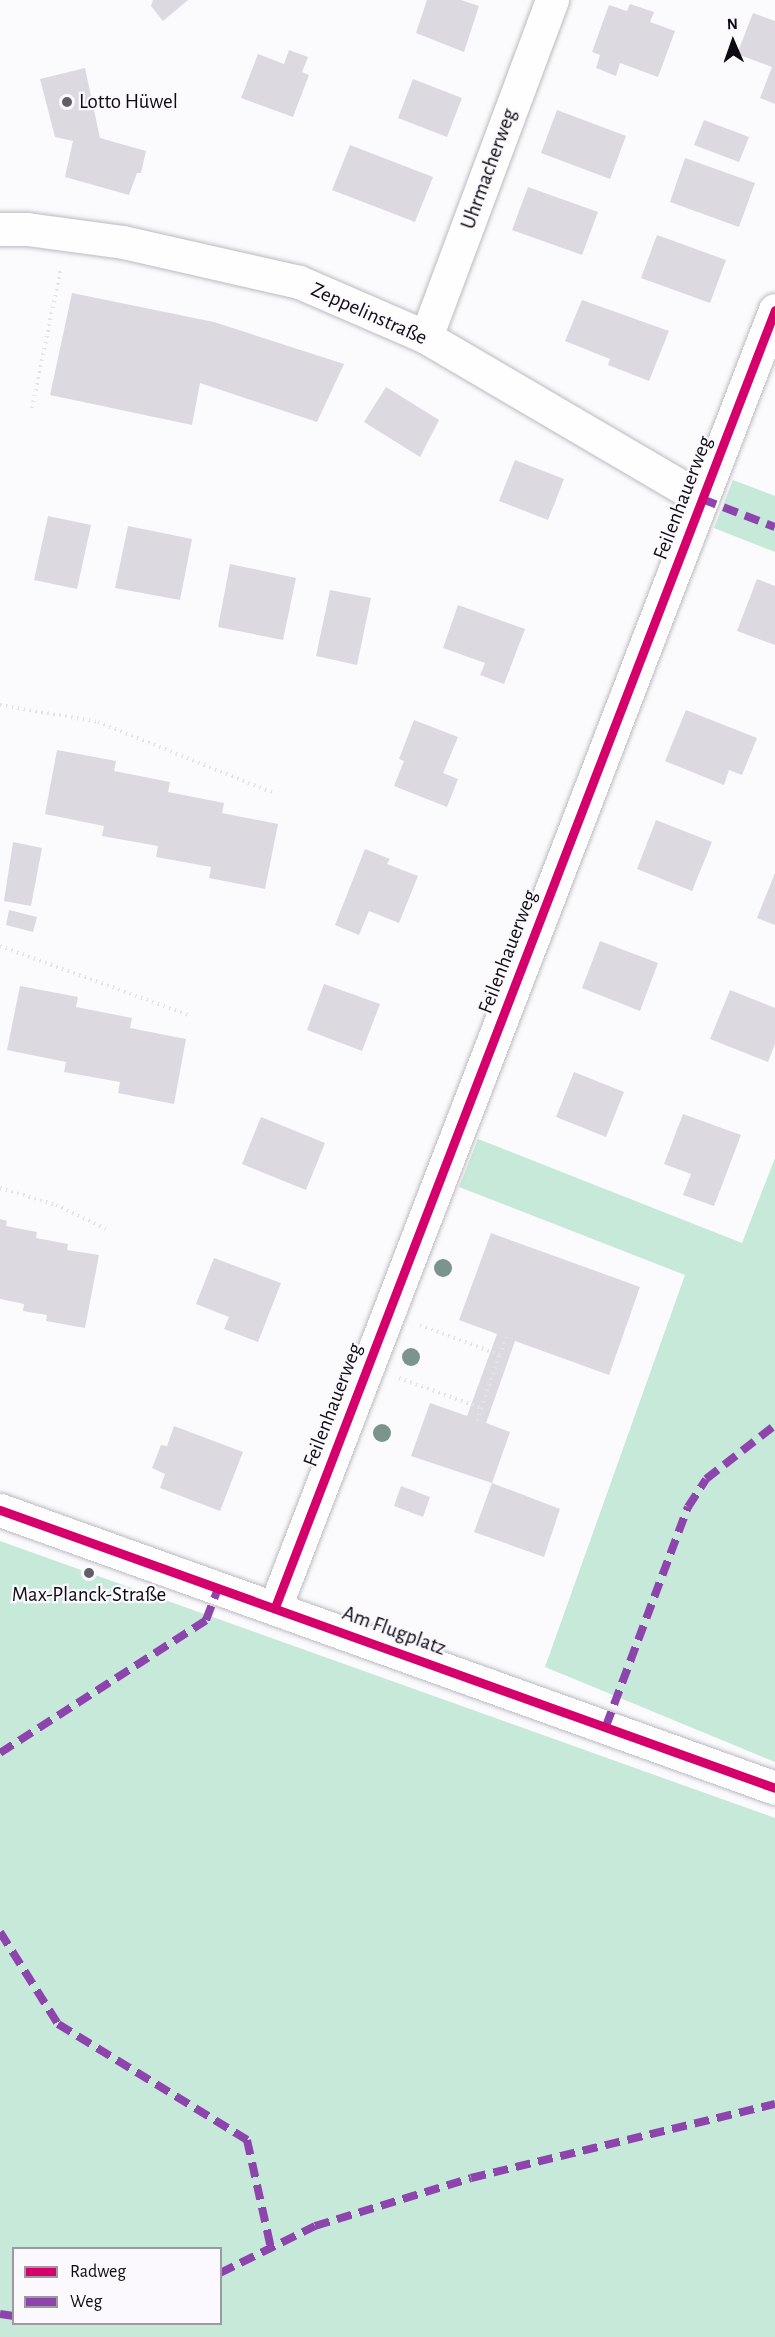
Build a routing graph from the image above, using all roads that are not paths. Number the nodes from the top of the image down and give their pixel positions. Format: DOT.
graph roads {
  1 [pos="552,0"];
  2 [pos="0,229"];
  3 [pos="775,310"];
  4 [pos="426,337"];
  5 [pos="702,499"];
  6 [pos="0,1510"];
  7 [pos="275,1607"];
  8 [pos="775,1788"];
  1 -- 4 [label="street, Uhrmacherweg"];
  2 -- 4 [label="street, Zeppelinstraße"];
  3 -- 5 [label="street, Feilenhauerweg"];
  4 -- 5 [label="street, Zeppelinstraße"];
  5 -- 7 [label="street, Feilenhauerweg"];
  6 -- 7 [label="street, Am Flugplatz"];
  7 -- 8 [label="street, Am Flugplatz"];
}
